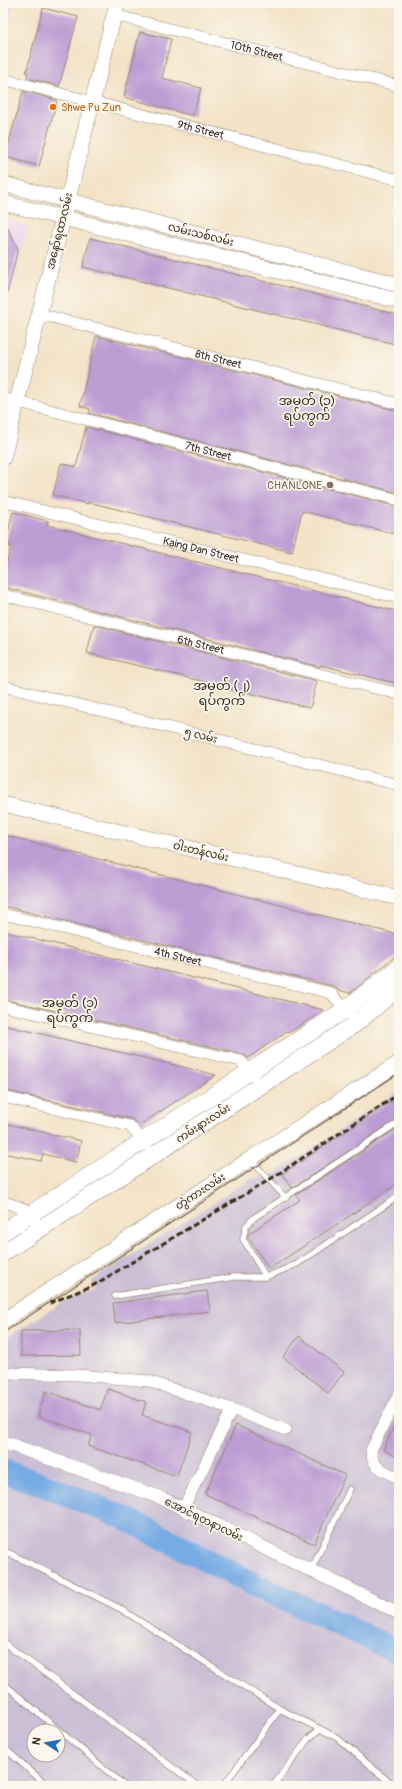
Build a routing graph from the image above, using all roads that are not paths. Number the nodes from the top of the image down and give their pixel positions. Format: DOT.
graph roads {
  1 [pos="116,9"];
  2 [pos="3,79"];
  3 [pos="399,86"];
  4 [pos="92,102"];
  5 [pos="399,180"];
  6 [pos="3,184"];
  7 [pos="67,200"];
  8 [pos="3,203"];
  9 [pos="62,218"];
  10 [pos="186,231"];
  11 [pos="182,247"];
  12 [pos="399,285"];
  13 [pos="399,301"];
  14 [pos="39,314"];
  15 [pos="10,399"];
  16 [pos="399,404"];
  17 [pos="3,458"];
  18 [pos="399,500"];
  19 [pos="3,501"];
  20 [pos="3,595"];
  21 [pos="399,598"];
  22 [pos="3,686"];
  23 [pos="399,694"];
  24 [pos="399,785"];
  25 [pos="3,804"];
  26 [pos="399,898"];
  27 [pos="3,914"];
  28 [pos="399,967"];
  29 [pos="399,987"];
  30 [pos="3,1006"];
  31 [pos="351,1016"];
  32 [pos="399,1064"];
  33 [pos="255,1079"];
  34 [pos="3,1097"];
  35 [pos="399,1122"];
  36 [pos="143,1141"];
  37 [pos="153,1157"];
  38 [pos="250,1159"];
  39 [pos="399,1196"];
  40 [pos="286,1198"];
  41 [pos="3,1202"];
  42 [pos="31,1213"];
  43 [pos="40,1229"];
  44 [pos="3,1232"];
  45 [pos="3,1253"];
  46 [pos="266,1277"];
  47 [pos="115,1296"];
  48 [pos="3,1321"];
  49 [pos="3,1376"];
  50 [pos="399,1394"];
  51 [pos="232,1409"];
  52 [pos="286,1430"];
  53 [pos="3,1442"];
  54 [pos="399,1478"];
  55 [pos="350,1490"];
  56 [pos="183,1509"];
  57 [pos="3,1550"];
  58 [pos="311,1570"];
  59 [pos="399,1613"];
  60 [pos="3,1642"];
  61 [pos="3,1682"];
  62 [pos="280,1709"];
  63 [pos="320,1729"];
  64 [pos="3,1748"];
  65 [pos="48,1786"];
  66 [pos="125,1786"];
  67 [pos="198,1786"];
  68 [pos="223,1786"];
  69 [pos="273,1786"];
  70 [pos="394,1786"];
  1 -- 3 [label="street, 10th Street"];
  1 -- 4 [label="main road, အနော်ရထာလမ်း"];
  2 -- 4 [label="street, 9th Street"];
  4 -- 5 [label="street, 9th Street"];
  4 -- 7 [label="main road, အနော်ရထာလမ်း"];
  6 -- 7 [label="main road, လမ်းသစ်လမ်း"];
  7 -- 9 [label="main road, အနော်ရထာလမ်း"];
  7 -- 10 [label="main road, လမ်းသစ်လမ်း"];
  8 -- 9 [label="main road, လမ်းသစ်လမ်း"];
  9 -- 11 [label="main road, လမ်းသစ်လမ်း"];
  9 -- 14 [label="main road, အနော်ရထာလမ်း"];
  10 -- 11 [label="main road"];
  10 -- 12 [label="main road, လမ်းသစ်လမ်း"];
  11 -- 13 [label="main road, လမ်းသစ်လမ်း"];
  14 -- 15 [label="main road, အနော်ရထာလမ်း"];
  14 -- 16 [label="street, 8th Street"];
  15 -- 17 [label="main road, အနော်ရထာလမ်း"];
  15 -- 18 [label="street, 7th Street"];
  19 -- 21 [label="street, Kaing Dan Street"];
  20 -- 23 [label="street, 6th Street"];
  22 -- 24 [label="street, ၅ လမ်း"];
  25 -- 26 [label="main road, ဝါးတန်လမ်း"];
  27 -- 31 [label="street, 4th Street"];
  28 -- 31 [label="main road, ကမ်းနားလမ်း"];
  29 -- 31 [label="main road, ကမ်းနားလမ်း"];
  30 -- 33 [label="street"];
  31 -- 33 [label="main road, ကမ်းနားလမ်း"];
  32 -- 38 [label="main road, တွဲကားလမ်း"];
  33 -- 36 [label="main road, ကမ်းနားလမ်း"];
  33 -- 37 [label="main road, ကမ်းနားလမ်း"];
  34 -- 36 [label="street"];
  35 -- 40 [label="lane"];
  36 -- 37 [label="street"];
  36 -- 42 [label="main road, ကမ်းနားလမ်း"];
  37 -- 43 [label="main road, ကမ်းနားလမ်း"];
  38 -- 40 [label="lane"];
  38 -- 48 [label="main road, တွဲကားလမ်း"];
  39 -- 46 [label="lane"];
  40 -- 46 [label="lane"];
  41 -- 42 [label="street"];
  42 -- 43 [label="street"];
  42 -- 44 [label="main road, ကမ်းနားလမ်း"];
  43 -- 45 [label="main road, ကမ်းနားလမ်း"];
  46 -- 47 [label="lane"];
  49 -- 51 [label="street"];
  50 -- 54 [label="street"];
  51 -- 52 [label="street"];
  51 -- 56 [label="street"];
  53 -- 56 [label="street, အောင်ရတနာလမ်း"];
  55 -- 58 [label="lane"];
  56 -- 58 [label="street, အောင်ရတနာလမ်း"];
  57 -- 62 [label="lane"];
  58 -- 59 [label="street, အောင်ရတနာလမ်း"];
  60 -- 67 [label="lane"];
  61 -- 66 [label="lane"];
  62 -- 63 [label="lane"];
  62 -- 68 [label="lane"];
  63 -- 69 [label="lane"];
  63 -- 70 [label="lane"];
  64 -- 65 [label="lane"];
}
